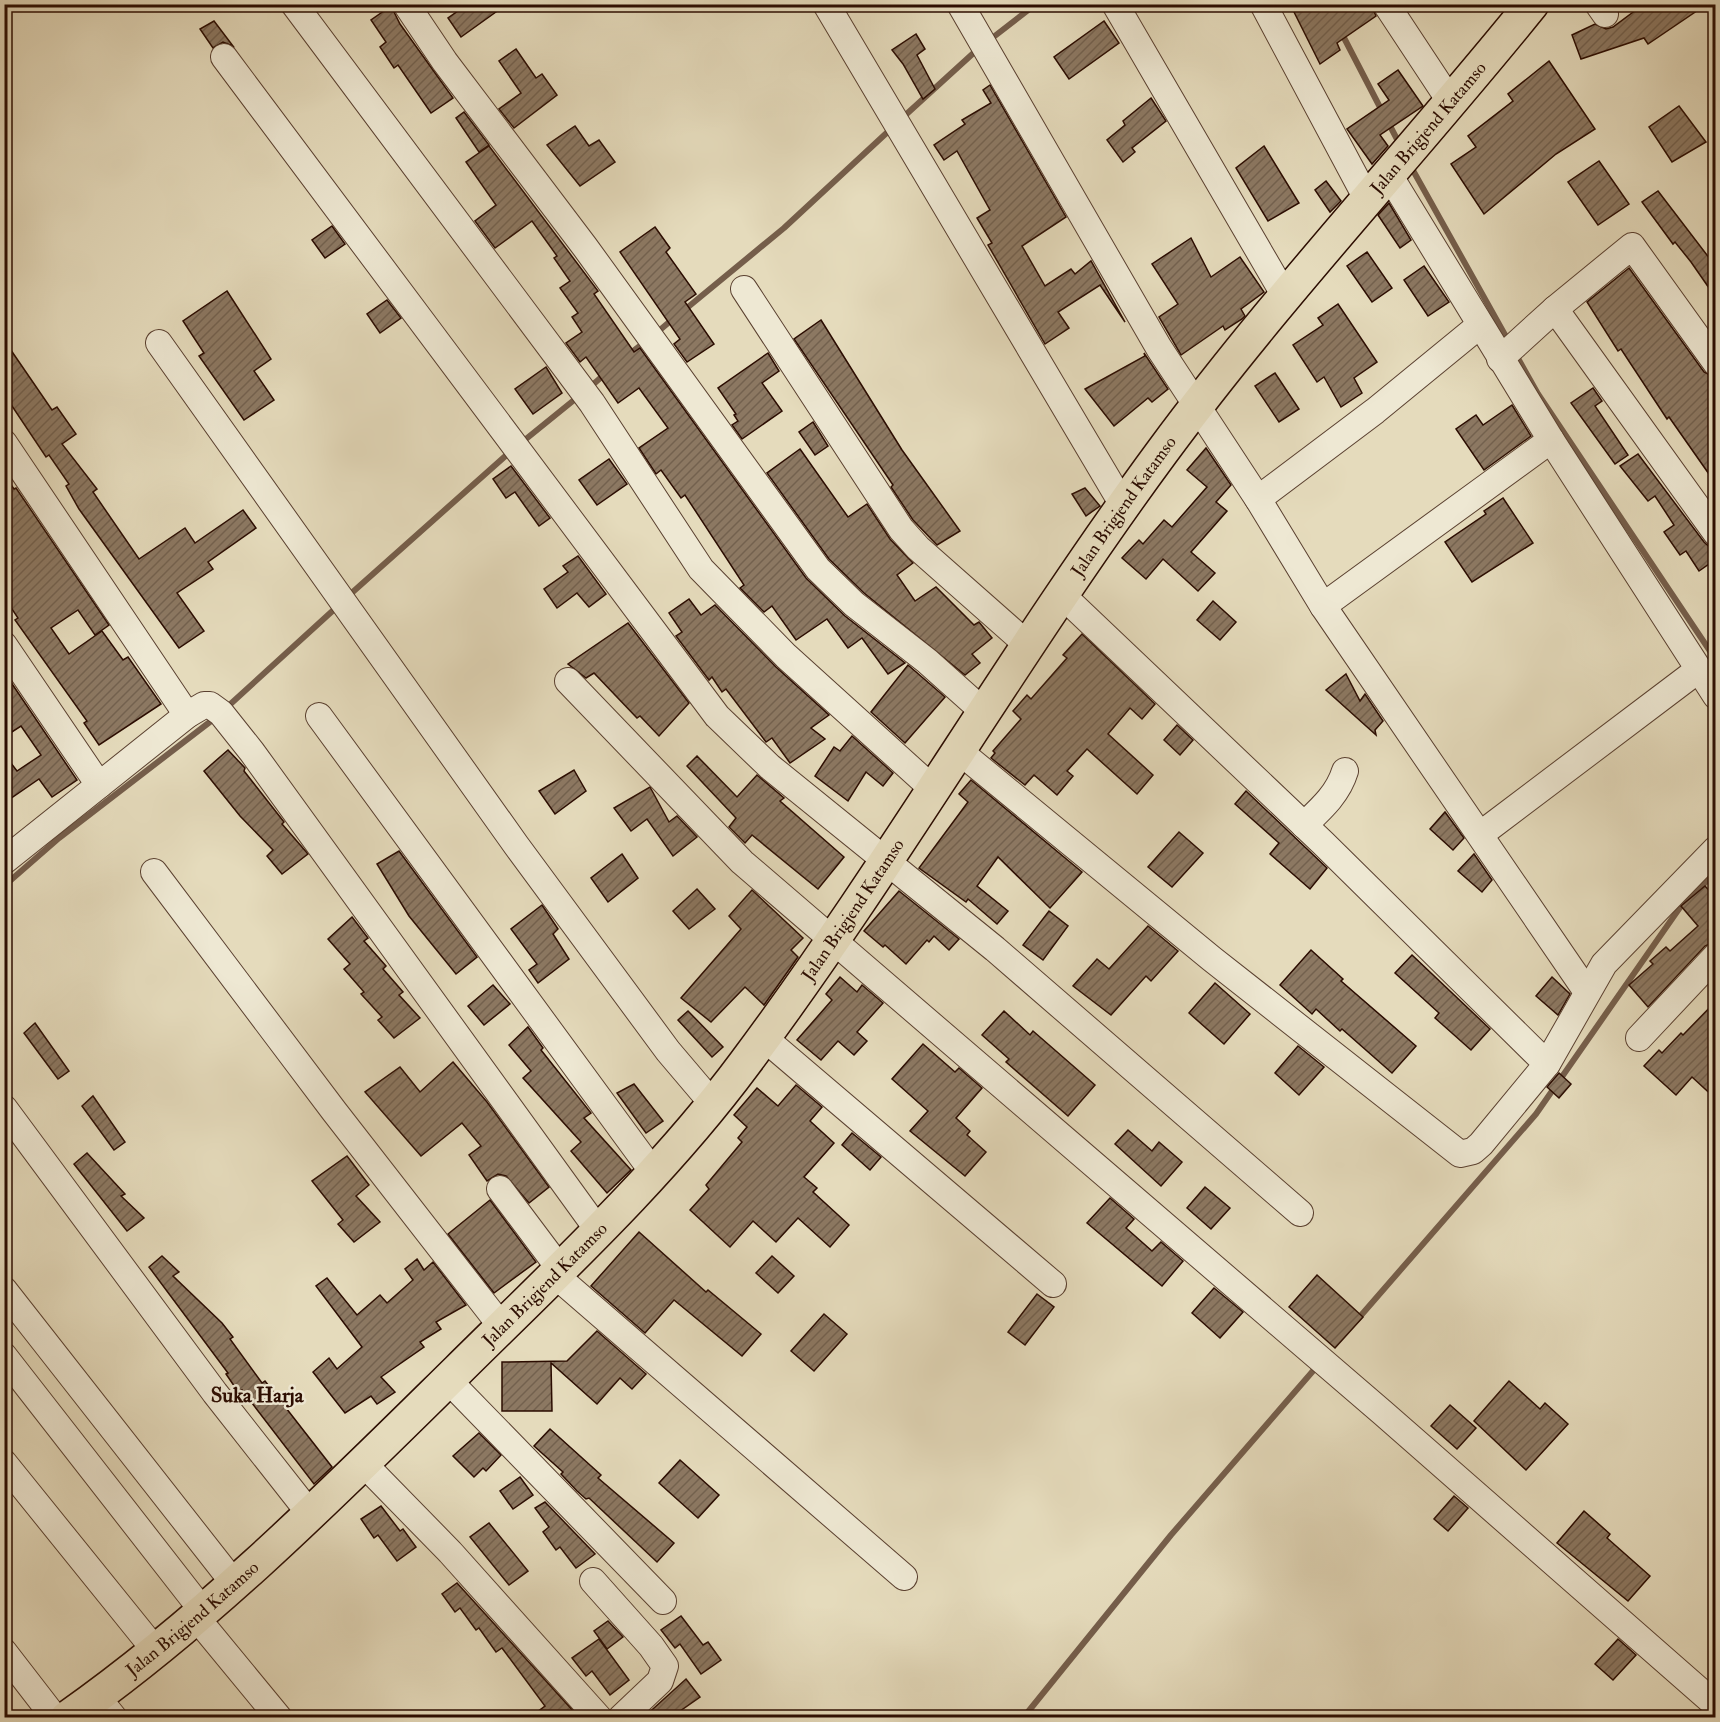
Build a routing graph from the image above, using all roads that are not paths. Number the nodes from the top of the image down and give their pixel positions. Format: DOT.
graph roads {
  1 [pos="294,4"];
  2 [pos="406,4"];
  3 [pos="826,4"];
  4 [pos="960,4"];
  5 [pos="1115,4"];
  6 [pos="1263,4"];
  7 [pos="1386,4"];
  8 [pos="1532,4"];
  9 [pos="224,57"];
  10 [pos="1452,104"];
  11 [pos="1388,173"];
  12 [pos="1367,199"];
  13 [pos="744,289"];
  14 [pos="1285,296"];
  15 [pos="1555,309"];
  16 [pos="1480,325"];
  17 [pos="159,343"];
  18 [pos="1500,359"];
  19 [pos="1716,363"];
  20 [pos="1197,405"];
  21 [pos="1551,440"];
  22 [pos="4,443"];
  23 [pos="1258,499"];
  24 [pos="1123,505"];
  25 [pos="1716,532"];
  26 [pos="1062,595"];
  27 [pos="1323,606"];
  28 [pos="4,645"];
  29 [pos="1029,646"];
  30 [pos="1698,670"];
  31 [pos="568,681"];
  32 [pos="1716,696"];
  33 [pos="984,712"];
  34 [pos="187,715"];
  35 [pos="319,716"];
  36 [pos="959,751"];
  37 [pos="1345,771"];
  38 [pos="99,785"];
  39 [pos="933,789"];
  40 [pos="1304,825"];
  41 [pos="1480,834"];
  42 [pos="1716,849"];
  43 [pos="6,855"];
  44 [pos="887,860"];
  45 [pos="154,872"];
  46 [pos="832,940"];
  47 [pos="1716,956"];
  48 [pos="1587,992"];
  49 [pos="764,1038"];
  50 [pos="1639,1038"];
  51 [pos="1547,1064"];
  52 [pos="713,1104"];
  53 [pos="4,1108"];
  54 [pos="653,1172"];
  55 [pos="500,1189"];
  56 [pos="1300,1213"];
  57 [pos="598,1230"];
  58 [pos="557,1272"];
  59 [pos="1053,1284"];
  60 [pos="4,1290"];
  61 [pos="502,1327"];
  62 [pos="4,1356"];
  63 [pos="448,1380"];
  64 [pos="4,1463"];
  65 [pos="364,1464"];
  66 [pos="311,1515"];
  67 [pos="904,1577"];
  68 [pos="593,1581"];
  69 [pos="233,1582"];
  70 [pos="663,1601"];
  71 [pos="199,1613"];
  72 [pos="155,1650"];
  73 [pos="4,1652"];
  74 [pos="1716,1705"];
  75 [pos="106,1707"];
  76 [pos="55,1718"];
  77 [pos="67,1718"];
  78 [pos="279,1718"];
  79 [pos="599,1718"];
  80 [pos="621,1718"];
  1 -- 39 [label="street"];
  2 -- 33 [label="street"];
  3 -- 24 [label="street"];
  4 -- 20 [label="street"];
  5 -- 14 [label="street"];
  6 -- 12 [label="street"];
  7 -- 10 [label="street"];
  8 -- 10 [label="highway, Jalan Brigjend Katamso"];
  9 -- 44 [label="street"];
  10 -- 11 [label="highway, Jalan Brigjend Katamso"];
  11 -- 12 [label="highway, Jalan Brigjend Katamso"];
  11 -- 16 [label="street"];
  12 -- 14 [label="highway, Jalan Brigjend Katamso"];
  13 -- 29 [label="street"];
  14 -- 20 [label="highway, Jalan Brigjend Katamso"];
  15 -- 18 [label="street"];
  15 -- 19 [label="street"];
  15 -- 25 [label="street"];
  16 -- 18 [label="street"];
  16 -- 23 [label="street"];
  17 -- 52 [label="street"];
  18 -- 21 [label="street"];
  20 -- 23 [label="street"];
  20 -- 24 [label="highway, Jalan Brigjend Katamso"];
  21 -- 27 [label="street"];
  21 -- 30 [label="street"];
  22 -- 34 [label="street"];
  23 -- 27 [label="street"];
  24 -- 26 [label="highway, Jalan Brigjend Katamso"];
  26 -- 29 [label="highway, Jalan Brigjend Katamso"];
  26 -- 40 [label="street"];
  27 -- 41 [label="street"];
  28 -- 38 [label="street"];
  29 -- 33 [label="highway, Jalan Brigjend Katamso"];
  30 -- 32 [label="street"];
  30 -- 41 [label="street"];
  31 -- 46 [label="street"];
  33 -- 36 [label="highway, Jalan Brigjend Katamso"];
  34 -- 38 [label="street"];
  34 -- 57 [label="street"];
  35 -- 54 [label="street"];
  36 -- 39 [label="highway, Jalan Brigjend Katamso"];
  36 -- 51 [label="street"];
  37 -- 40 [label="street"];
  38 -- 43 [label="street"];
  39 -- 44 [label="highway, Jalan Brigjend Katamso"];
  40 -- 51 [label="street"];
  41 -- 48 [label="street"];
  42 -- 48 [label="street"];
  44 -- 46 [label="highway, Jalan Brigjend Katamso"];
  44 -- 56 [label="street"];
  45 -- 61 [label="street"];
  46 -- 49 [label="highway, Jalan Brigjend Katamso"];
  46 -- 74 [label="street"];
  47 -- 50 [label="street"];
  48 -- 51 [label="street"];
  49 -- 52 [label="highway, Jalan Brigjend Katamso"];
  49 -- 59 [label="street"];
  52 -- 54 [label="highway, Jalan Brigjend Katamso"];
  53 -- 66 [label="street"];
  54 -- 57 [label="highway, Jalan Brigjend Katamso"];
  55 -- 58 [label="street"];
  57 -- 58 [label="highway, Jalan Brigjend Katamso"];
  58 -- 61 [label="highway, Jalan Brigjend Katamso"];
  58 -- 67 [label="street"];
  60 -- 69 [label="street"];
  61 -- 63 [label="highway, Jalan Brigjend Katamso"];
  62 -- 71 [label="street"];
  63 -- 65 [label="highway, Jalan Brigjend Katamso"];
  63 -- 70 [label="street"];
  64 -- 72 [label="street"];
  65 -- 66 [label="highway, Jalan Brigjend Katamso"];
  65 -- 79 [label="street"];
  66 -- 69 [label="highway, Jalan Brigjend Katamso"];
  68 -- 80 [label="street"];
  69 -- 71 [label="highway, Jalan Brigjend Katamso"];
  71 -- 72 [label="highway, Jalan Brigjend Katamso"];
  71 -- 78 [label="street"];
  72 -- 75 [label="highway, Jalan Brigjend Katamso"];
  73 -- 76 [label="street"];
  75 -- 77 [label="highway, Jalan Brigjend Katamso"];
}
